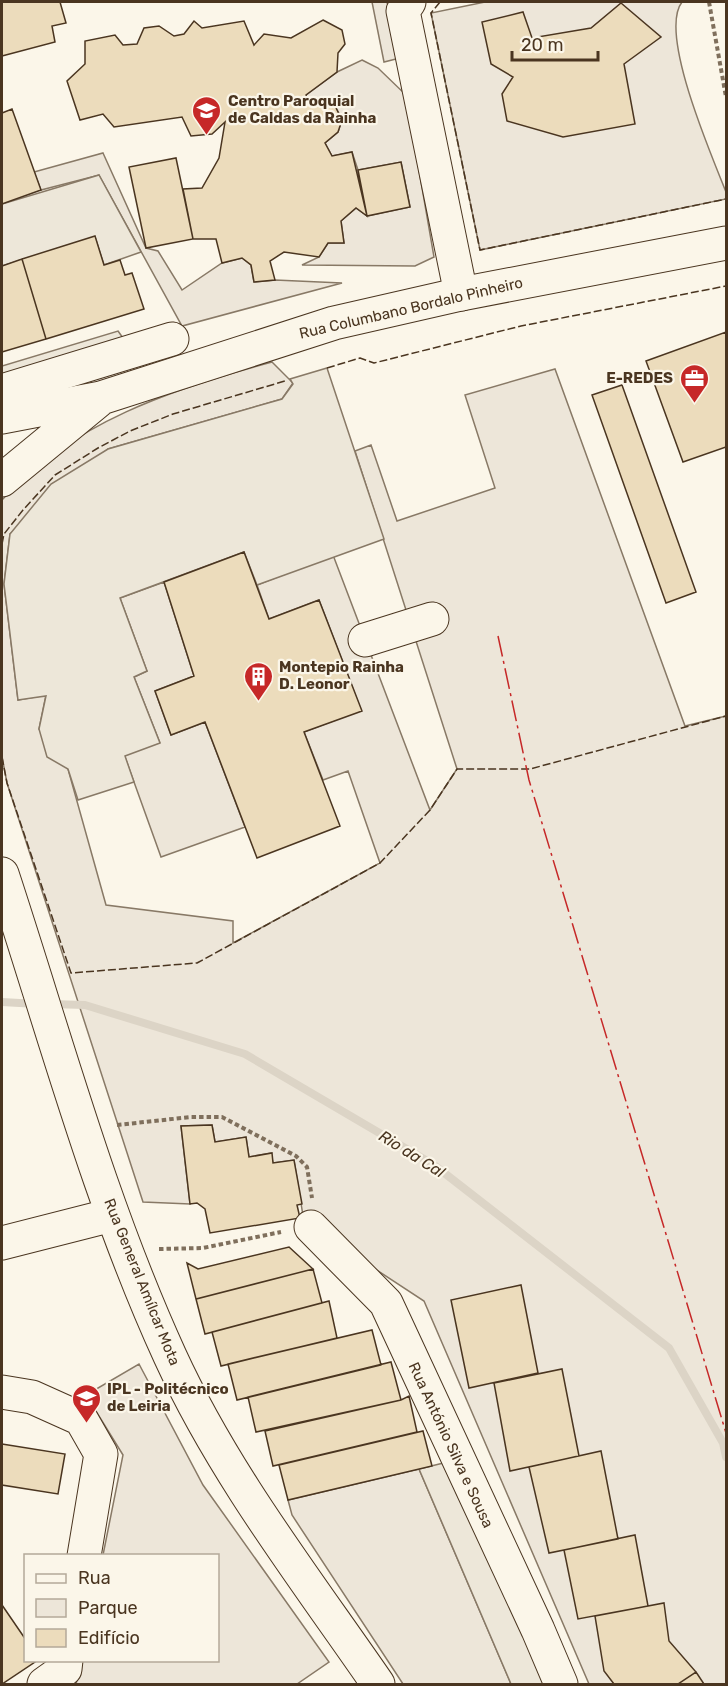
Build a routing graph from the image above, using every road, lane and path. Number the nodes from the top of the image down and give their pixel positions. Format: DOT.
graph roads {
  1 [pos="409,2"];
  2 [pos="709,2"];
  3 [pos="726,97"];
  4 [pos="726,243"];
  5 [pos="461,294"];
  6 [pos="171,339"];
  7 [pos="2,391"];
  8 [pos="101,398"];
  9 [pos="2,417"];
  10 [pos="2,480"];
  11 [pos="432,619"];
  12 [pos="365,640"];
  13 [pos="2,874"];
  14 [pos="117,1125"];
  15 [pos="112,1215"];
  16 [pos="311,1227"];
  17 [pos="2,1243"];
  18 [pos="159,1250"];
  19 [pos="2,1392"];
  20 [pos="84,1554"];
  21 [pos="66,1662"];
  22 [pos="44,1684"];
  23 [pos="378,1684"];
  24 [pos="561,1684"];
  1 -- 5 [label="main road"];
  2 -- 3 [label="path"];
  4 -- 5 [label="main road, Rua Columbano Bordalo Pinheiro"];
  5 -- 8 [label="main road, Rua Columbano Bordalo Pinheiro"];
  6 -- 7 [label="main road"];
  8 -- 9 [label="main road"];
  8 -- 10 [label="main road"];
  11 -- 12 [label="main road"];
  13 -- 15 [label="main road, Rua General Amílcar Mota"];
  14 -- 16 [label="path"];
  15 -- 17 [label="main road"];
  15 -- 23 [label="main road, Rua General Amílcar Mota"];
  16 -- 18 [label="path"];
  16 -- 24 [label="main road, Rua António Silva e Sousa"];
  19 -- 20 [label="main road"];
  21 -- 22 [label="main road"];
}
